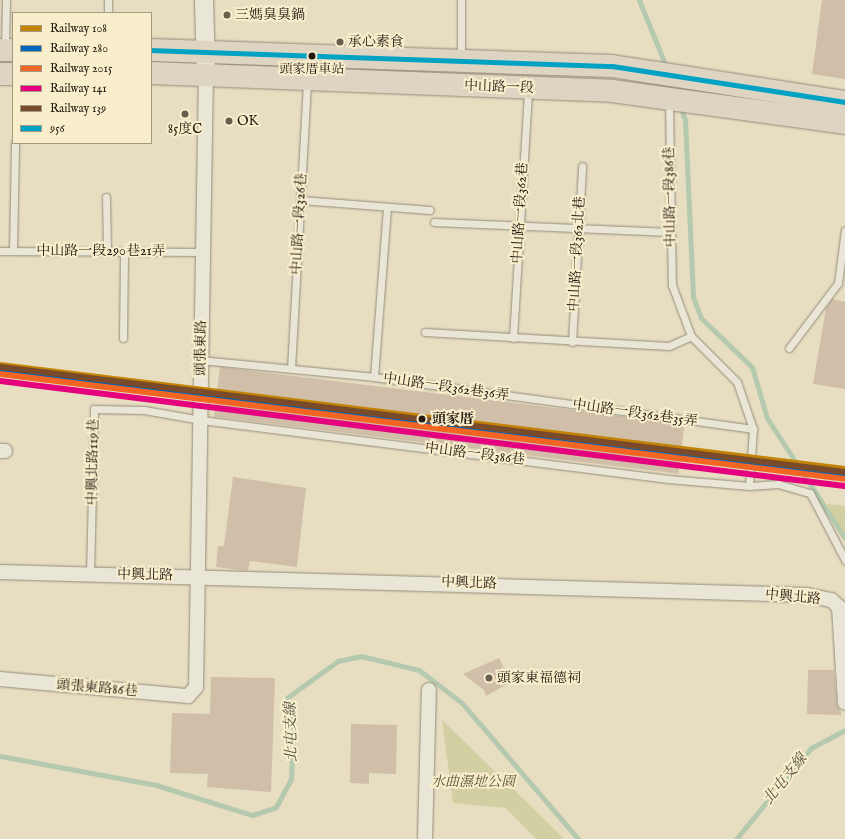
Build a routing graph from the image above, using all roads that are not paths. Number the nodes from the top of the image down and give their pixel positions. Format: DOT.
graph roads {
  1 [pos="6,0"];
  2 [pos="108,0"];
  3 [pos="204,0"];
  4 [pos="461,0"];
  5 [pos="108,12"];
  6 [pos="6,50"];
  7 [pos="152,50"];
  8 [pos="207,50"];
  9 [pos="461,62"];
  10 [pos="152,73"];
  11 [pos="206,73"];
  12 [pos="0,74"];
  13 [pos="12,74"];
  14 [pos="308,79"];
  15 [pos="528,88"];
  16 [pos="669,98"];
  17 [pos="845,102"];
  18 [pos="845,123"];
  19 [pos="15,144"];
  20 [pos="582,166"];
  21 [pos="106,197"];
  22 [pos="301,200"];
  23 [pos="387,207"];
  24 [pos="430,210"];
  25 [pos="434,222"];
  26 [pos="520,225"];
  27 [pos="579,228"];
  28 [pos="845,230"];
  29 [pos="670,232"];
  30 [pos="0,250"];
  31 [pos="13,251"];
  32 [pos="107,251"];
  33 [pos="124,252"];
  34 [pos="203,252"];
  35 [pos="842,283"];
  36 [pos="425,332"];
  37 [pos="691,336"];
  38 [pos="123,338"];
  39 [pos="513,338"];
  40 [pos="572,342"];
  41 [pos="789,348"];
  42 [pos="200,360"];
  43 [pos="291,369"];
  44 [pos="374,377"];
  45 [pos="517,397"];
  46 [pos="200,420"];
  47 [pos="753,429"];
  48 [pos="749,486"];
  49 [pos="845,560"];
  50 [pos="0,572"];
  51 [pos="90,574"];
  52 [pos="200,576"];
  53 [pos="0,679"];
  54 [pos="429,690"];
  55 [pos="193,693"];
  56 [pos="845,703"];
  57 [pos="425,839"];
  1 -- 6 [label="lane"];
  2 -- 5 [label="lane"];
  3 -- 8 [label="street"];
  4 -- 9 [label="lane"];
  7 -- 8 [label="main road, 中山路一段"];
  8 -- 9 [label="main road, 中山路一段"];
  8 -- 11 [label="street"];
  9 -- 17 [label="main road, 中山路一段"];
  10 -- 11 [label="main road, 中山路一段"];
  11 -- 14 [label="main road, 中山路一段"];
  11 -- 34 [label="street, 頭張東路"];
  12 -- 13 [label="main road"];
  14 -- 15 [label="main road, 中山路一段"];
  14 -- 22 [label="lane, 中山路一段326巷"];
  15 -- 16 [label="main road, 中山路一段"];
  15 -- 26 [label="lane, 中山路一段362巷"];
  16 -- 18 [label="main road, 中山路一段"];
  16 -- 29 [label="lane, 中山路一段386巷"];
  19 -- 31 [label="lane"];
  20 -- 27 [label="lane, 中山路一段362北巷"];
  21 -- 32 [label="lane"];
  22 -- 23 [label="lane"];
  22 -- 43 [label="lane, 中山路一段326巷"];
  23 -- 24 [label="lane"];
  23 -- 44 [label="lane"];
  25 -- 26 [label="lane"];
  26 -- 27 [label="lane"];
  26 -- 39 [label="lane, 中山路一段362巷"];
  27 -- 29 [label="lane"];
  27 -- 40 [label="lane, 中山路一段362北巷"];
  28 -- 35 [label="lane"];
  29 -- 37 [label="lane, 中山路一段386巷"];
  30 -- 31 [label="lane, 中山路一段290巷21弄"];
  31 -- 32 [label="lane, 中山路一段290巷21弄"];
  32 -- 33 [label="lane, 中山路一段290巷21弄"];
  33 -- 34 [label="lane, 中山路一段290巷21弄"];
  33 -- 38 [label="lane"];
  34 -- 42 [label="street, 頭張東路"];
  35 -- 41 [label="lane"];
  36 -- 39 [label="lane"];
  37 -- 40 [label="lane"];
  37 -- 47 [label="lane, 中山路一段386巷"];
  39 -- 40 [label="lane"];
  42 -- 43 [label="lane, 中山路一段362巷36弄"];
  42 -- 46 [label="street, 頭張東路"];
  43 -- 44 [label="lane, 中山路一段362巷36弄"];
  44 -- 45 [label="lane, 中山路一段362巷36弄"];
  45 -- 47 [label="lane, 中山路一段362巷35弄"];
  46 -- 48 [label="lane, 中山路一段386巷"];
  46 -- 51 [label="lane, 中興北路119巷"];
  46 -- 52 [label="street, 頭張東路"];
  47 -- 48 [label="lane, 中山路一段386巷"];
  48 -- 49 [label="lane, 中山路一段386巷"];
  50 -- 51 [label="street, 中興北路"];
  51 -- 52 [label="street, 中興北路"];
  52 -- 55 [label="street, 頭張東路"];
  52 -- 56 [label="street, 中興北路"];
  53 -- 55 [label="street, 頭張東路86巷"];
  54 -- 57 [label="street"];
}
